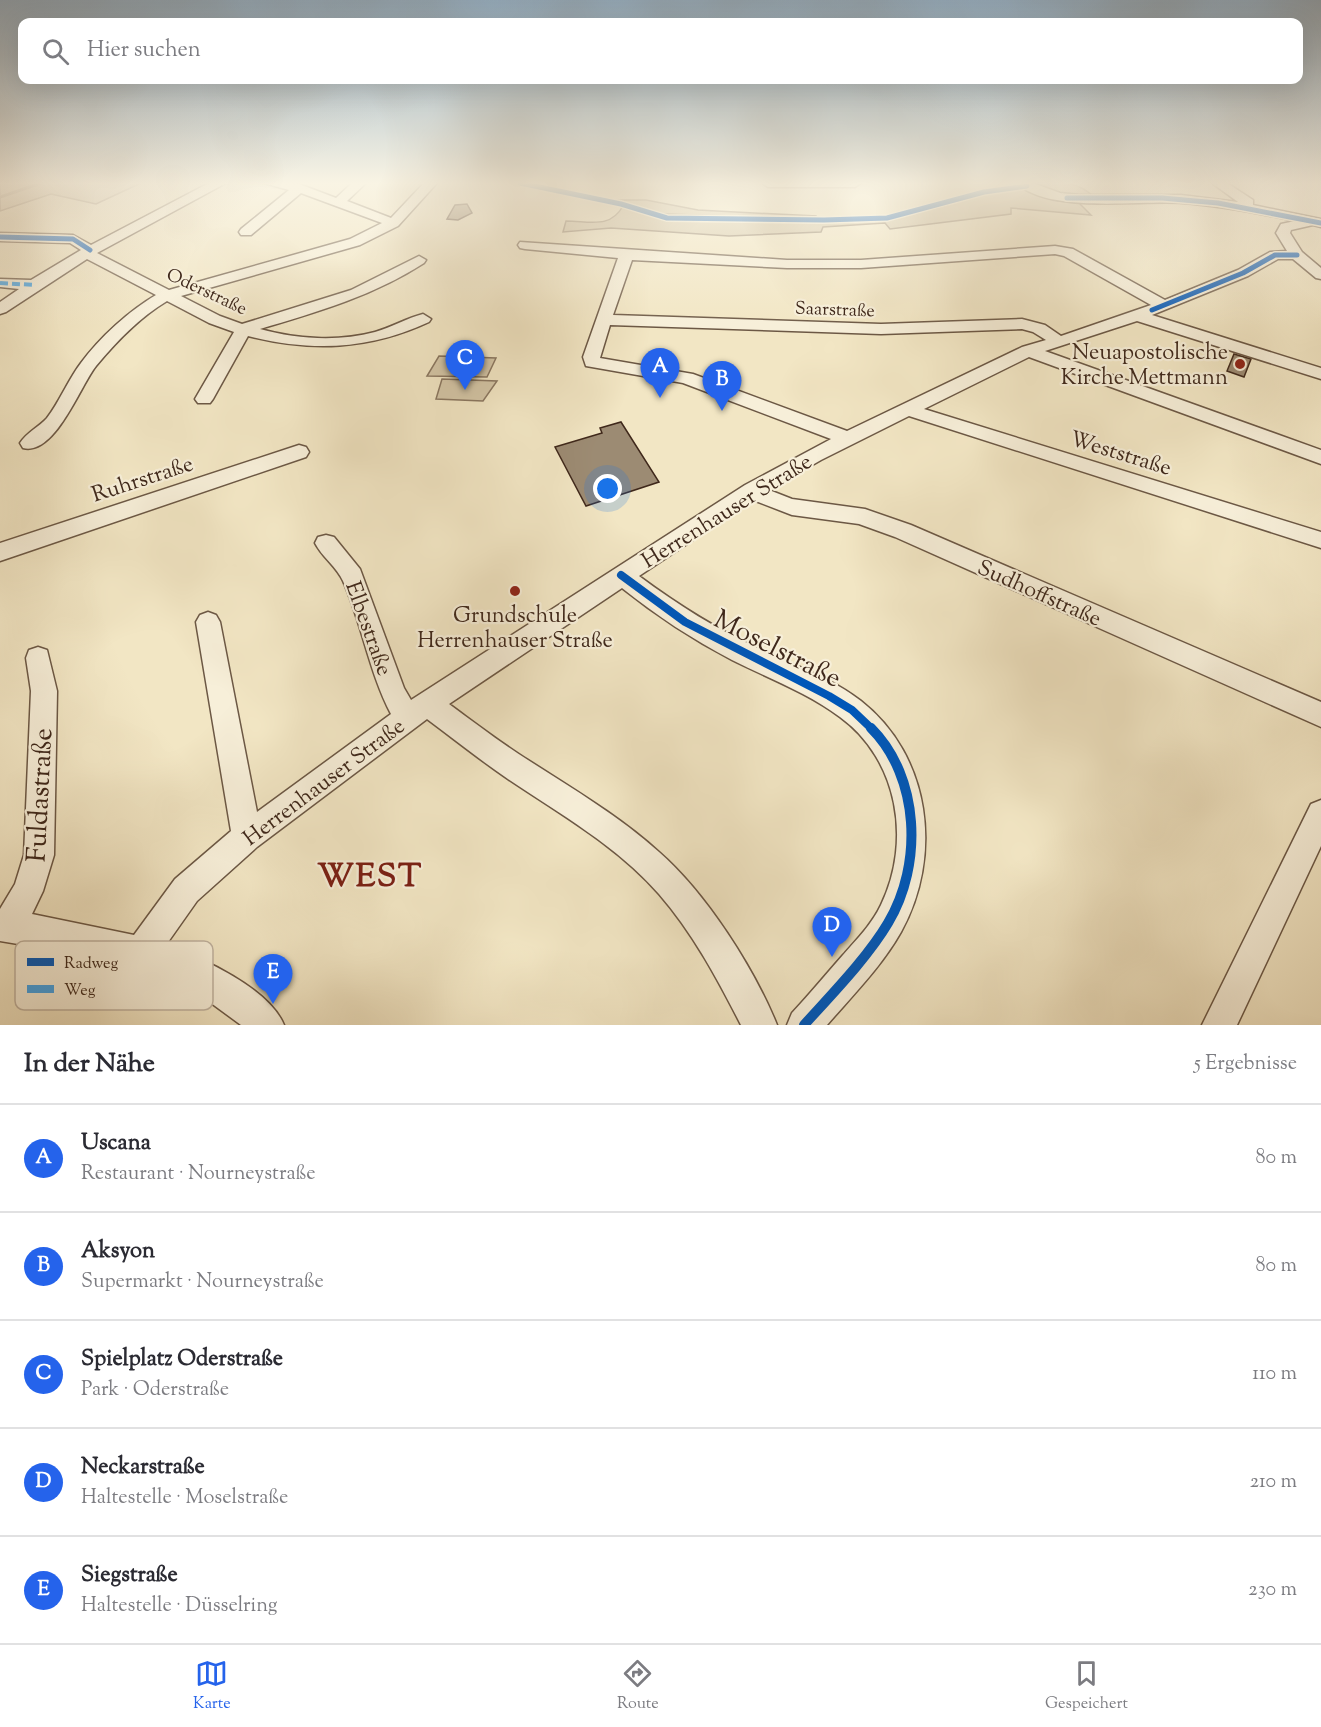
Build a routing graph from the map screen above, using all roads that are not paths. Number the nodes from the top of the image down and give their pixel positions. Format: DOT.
graph roads {
  1 [pos="128,231"];
  2 [pos="377,231"];
  3 [pos="1281,231"];
  4 [pos="1297,231"];
  5 [pos="1285,235"];
  6 [pos="0,237"];
  7 [pos="525,245"];
  8 [pos="88,252"];
  9 [pos="626,255"];
  10 [pos="1297,255"];
  11 [pos="419,260"];
  12 [pos="1321,275"];
  13 [pos="0,283"];
  14 [pos="35,285"];
  15 [pos="167,295"];
  16 [pos="1164,306"];
  17 [pos="0,309"];
  18 [pos="1138,316"];
  19 [pos="423,319"];
  20 [pos="605,320"];
  21 [pos="244,329"];
  22 [pos="1059,342"];
  23 [pos="1028,351"];
  24 [pos="1321,374"];
  25 [pos="204,399"];
  26 [pos="908,410"];
  27 [pos="847,438"];
  28 [pos="30,443"];
  29 [pos="299,452"];
  30 [pos="1321,457"];
  31 [pos="752,490"];
  32 [pos="1321,540"];
  33 [pos="326,543"];
  34 [pos="0,552"];
  35 [pos="621,575"];
  36 [pos="208,622"];
  37 [pos="38,658"];
  38 [pos="418,712"];
  39 [pos="1321,715"];
  40 [pos="1321,813"];
  41 [pos="247,837"];
  42 [pos="4,926"];
  43 [pos="97,941"];
  44 [pos="149,941"];
  45 [pos="213,984"];
  46 [pos="267,1025"];
  47 [pos="760,1025"];
  48 [pos="804,1025"];
  49 [pos="1219,1025"];
  1 -- 8 [label="street"];
  2 -- 15 [label="street"];
  3 -- 5 [label="street"];
  4 -- 5 [label="street"];
  5 -- 10 [label="street"];
  6 -- 8 [label="street, Oderstraße"];
  7 -- 9 [label="street"];
  8 -- 14 [label="street"];
  8 -- 15 [label="street, Oderstraße"];
  9 -- 16 [label="street"];
  9 -- 20 [label="street"];
  10 -- 12 [label="street"];
  10 -- 16 [label="street, Herrenhauser Straße"];
  11 -- 21 [label="street"];
  13 -- 14 [label="street"];
  14 -- 17 [label="street"];
  15 -- 21 [label="street, Oderstraße"];
  15 -- 28 [label="street"];
  16 -- 18 [label="street, Herrenhauser Straße"];
  18 -- 22 [label="street, Herrenhauser Straße"];
  18 -- 24 [label="street"];
  19 -- 21 [label="street, Oderstraße"];
  20 -- 22 [label="street, Saarstraße"];
  20 -- 27 [label="street"];
  21 -- 25 [label="street"];
  22 -- 23 [label="street, Herrenhauser Straße"];
  23 -- 26 [label="street, Herrenhauser Straße"];
  23 -- 30 [label="street"];
  26 -- 27 [label="street, Herrenhauser Straße"];
  26 -- 32 [label="street, Weststraße"];
  27 -- 31 [label="street, Herrenhauser Straße"];
  29 -- 34 [label="street, Ruhrstraße"];
  31 -- 35 [label="street, Herrenhauser Straße"];
  31 -- 39 [label="street, Sudhoffstraße"];
  33 -- 38 [label="street, Elbestraße"];
  35 -- 38 [label="street, Herrenhauser Straße"];
  35 -- 48 [label="street, Moselstraße"];
  36 -- 41 [label="street"];
  37 -- 42 [label="street, Fuldastraße"];
  38 -- 41 [label="street, Herrenhauser Straße"];
  38 -- 47 [label="street"];
  40 -- 49 [label="street"];
  41 -- 44 [label="street, Herrenhauser Straße"];
  42 -- 43 [label="street"];
  45 -- 46 [label="street"];
}
